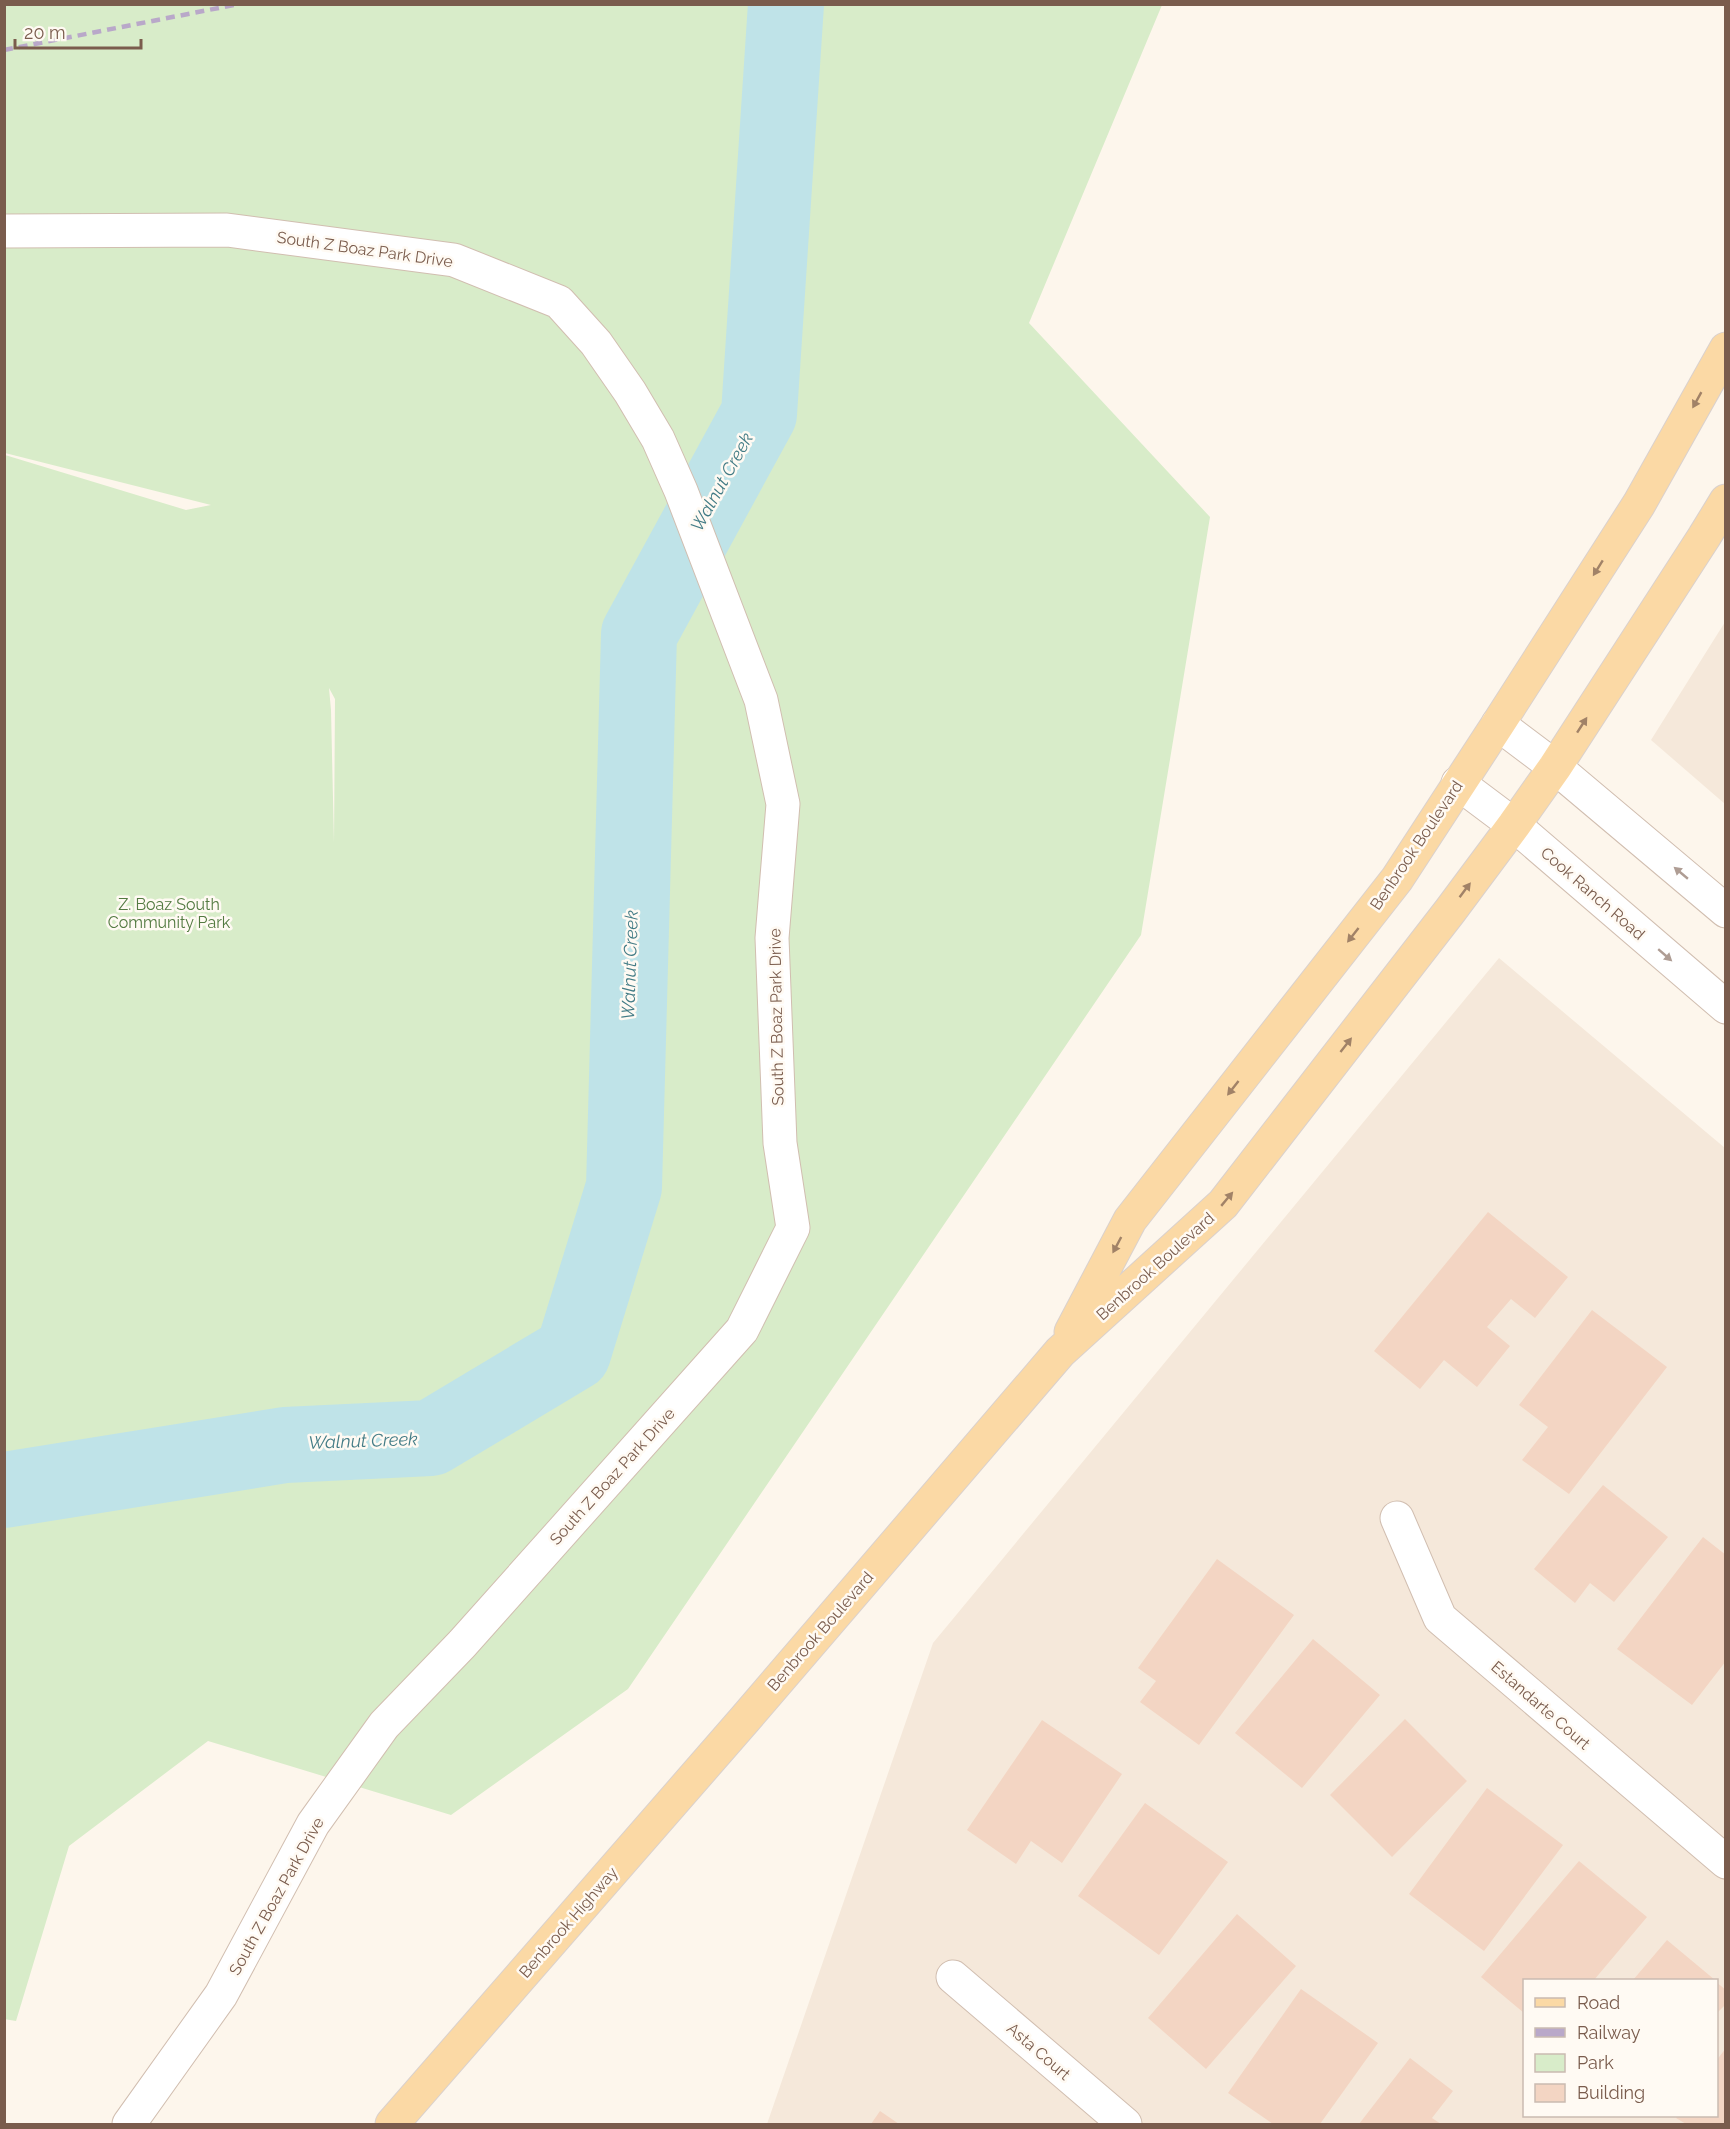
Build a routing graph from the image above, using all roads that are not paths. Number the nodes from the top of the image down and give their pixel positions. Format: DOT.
graph roads {
  1 [pos="4,231"];
  2 [pos="1725,349"];
  3 [pos="1725,501"];
  4 [pos="1715,535"];
  5 [pos="1498,724"];
  6 [pos="1555,766"];
  7 [pos="1458,783"];
  8 [pos="1514,825"];
  9 [pos="1725,911"];
  10 [pos="1725,1007"];
  11 [pos="1060,1352"];
  12 [pos="1397,1518"];
  13 [pos="745,1719"];
  14 [pos="1725,1862"];
  15 [pos="954,1977"];
  16 [pos="129,2124"];
  17 [pos="392,2124"];
  18 [pos="1125,2124"];
  1 -- 16 [label="street, South Z Boaz Park Drive"];
  2 -- 5 [label="main road, Benbrook Boulevard, one-way"];
  3 -- 4 [label="main road, Benbrook Boulevard"];
  6 -- 4 [label="main road, Benbrook Boulevard, one-way"];
  5 -- 6 [label="street"];
  5 -- 7 [label="main road, Benbrook Boulevard"];
  6 -- 8 [label="main road, Benbrook Boulevard"];
  9 -- 6 [label="street, one-way"];
  7 -- 8 [label="street, Cook Ranch Road"];
  7 -- 11 [label="main road, Benbrook Boulevard, one-way"];
  8 -- 10 [label="street, Cook Ranch Road, one-way"];
  11 -- 8 [label="main road, Benbrook Boulevard, one-way"];
  11 -- 13 [label="main road, Benbrook Boulevard"];
  12 -- 14 [label="street, Estandarte Court"];
  13 -- 17 [label="main road, Benbrook Highway"];
  15 -- 18 [label="street, Asta Court"];
}
